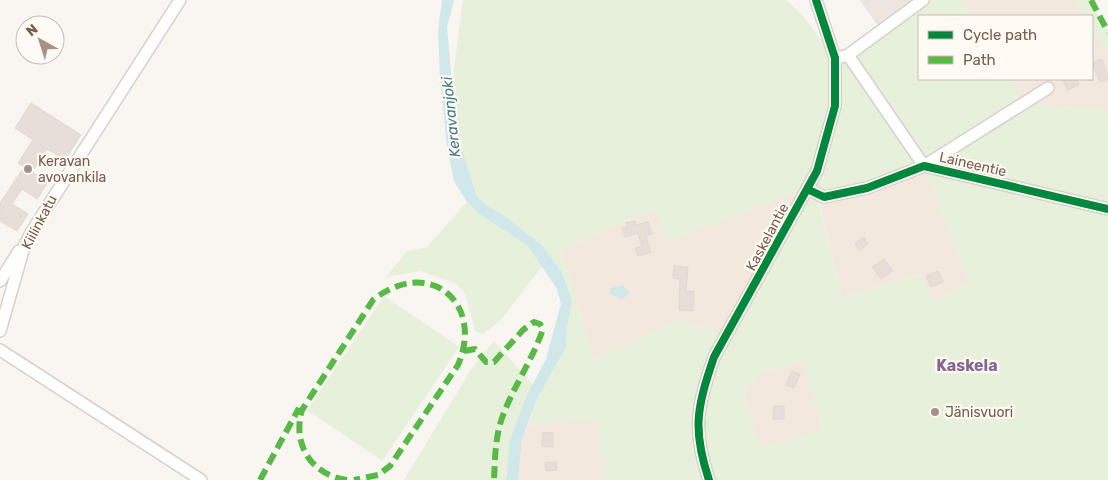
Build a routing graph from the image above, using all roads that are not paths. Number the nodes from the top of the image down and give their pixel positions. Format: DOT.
graph roads {
  1 [pos="180,0"];
  2 [pos="816,0"];
  3 [pos="923,0"];
  4 [pos="848,55"];
  5 [pos="835,58"];
  6 [pos="1048,88"];
  7 [pos="924,166"];
  8 [pos="807,189"];
  9 [pos="1108,209"];
  10 [pos="32,231"];
  11 [pos="0,281"];
  12 [pos="0,303"];
  13 [pos="4,316"];
  14 [pos="0,331"];
  15 [pos="0,350"];
  16 [pos="202,480"];
  17 [pos="709,480"];
  1 -- 10 [label="street, Kiilinkatu"];
  2 -- 5 [label="street, Kaskelantie"];
  3 -- 4 [label="street"];
  4 -- 5 [label="street"];
  4 -- 7 [label="street"];
  5 -- 8 [label="street, Kaskelantie"];
  6 -- 7 [label="street"];
  7 -- 8 [label="street, Laineentie"];
  7 -- 9 [label="street, Laineentie"];
  8 -- 17 [label="street, Kaskelantie"];
  10 -- 11 [label="street"];
  10 -- 13 [label="street, Kiilinkatu"];
  12 -- 13 [label="street"];
  13 -- 14 [label="street, Kiilinkatu"];
  15 -- 16 [label="street"];
}
